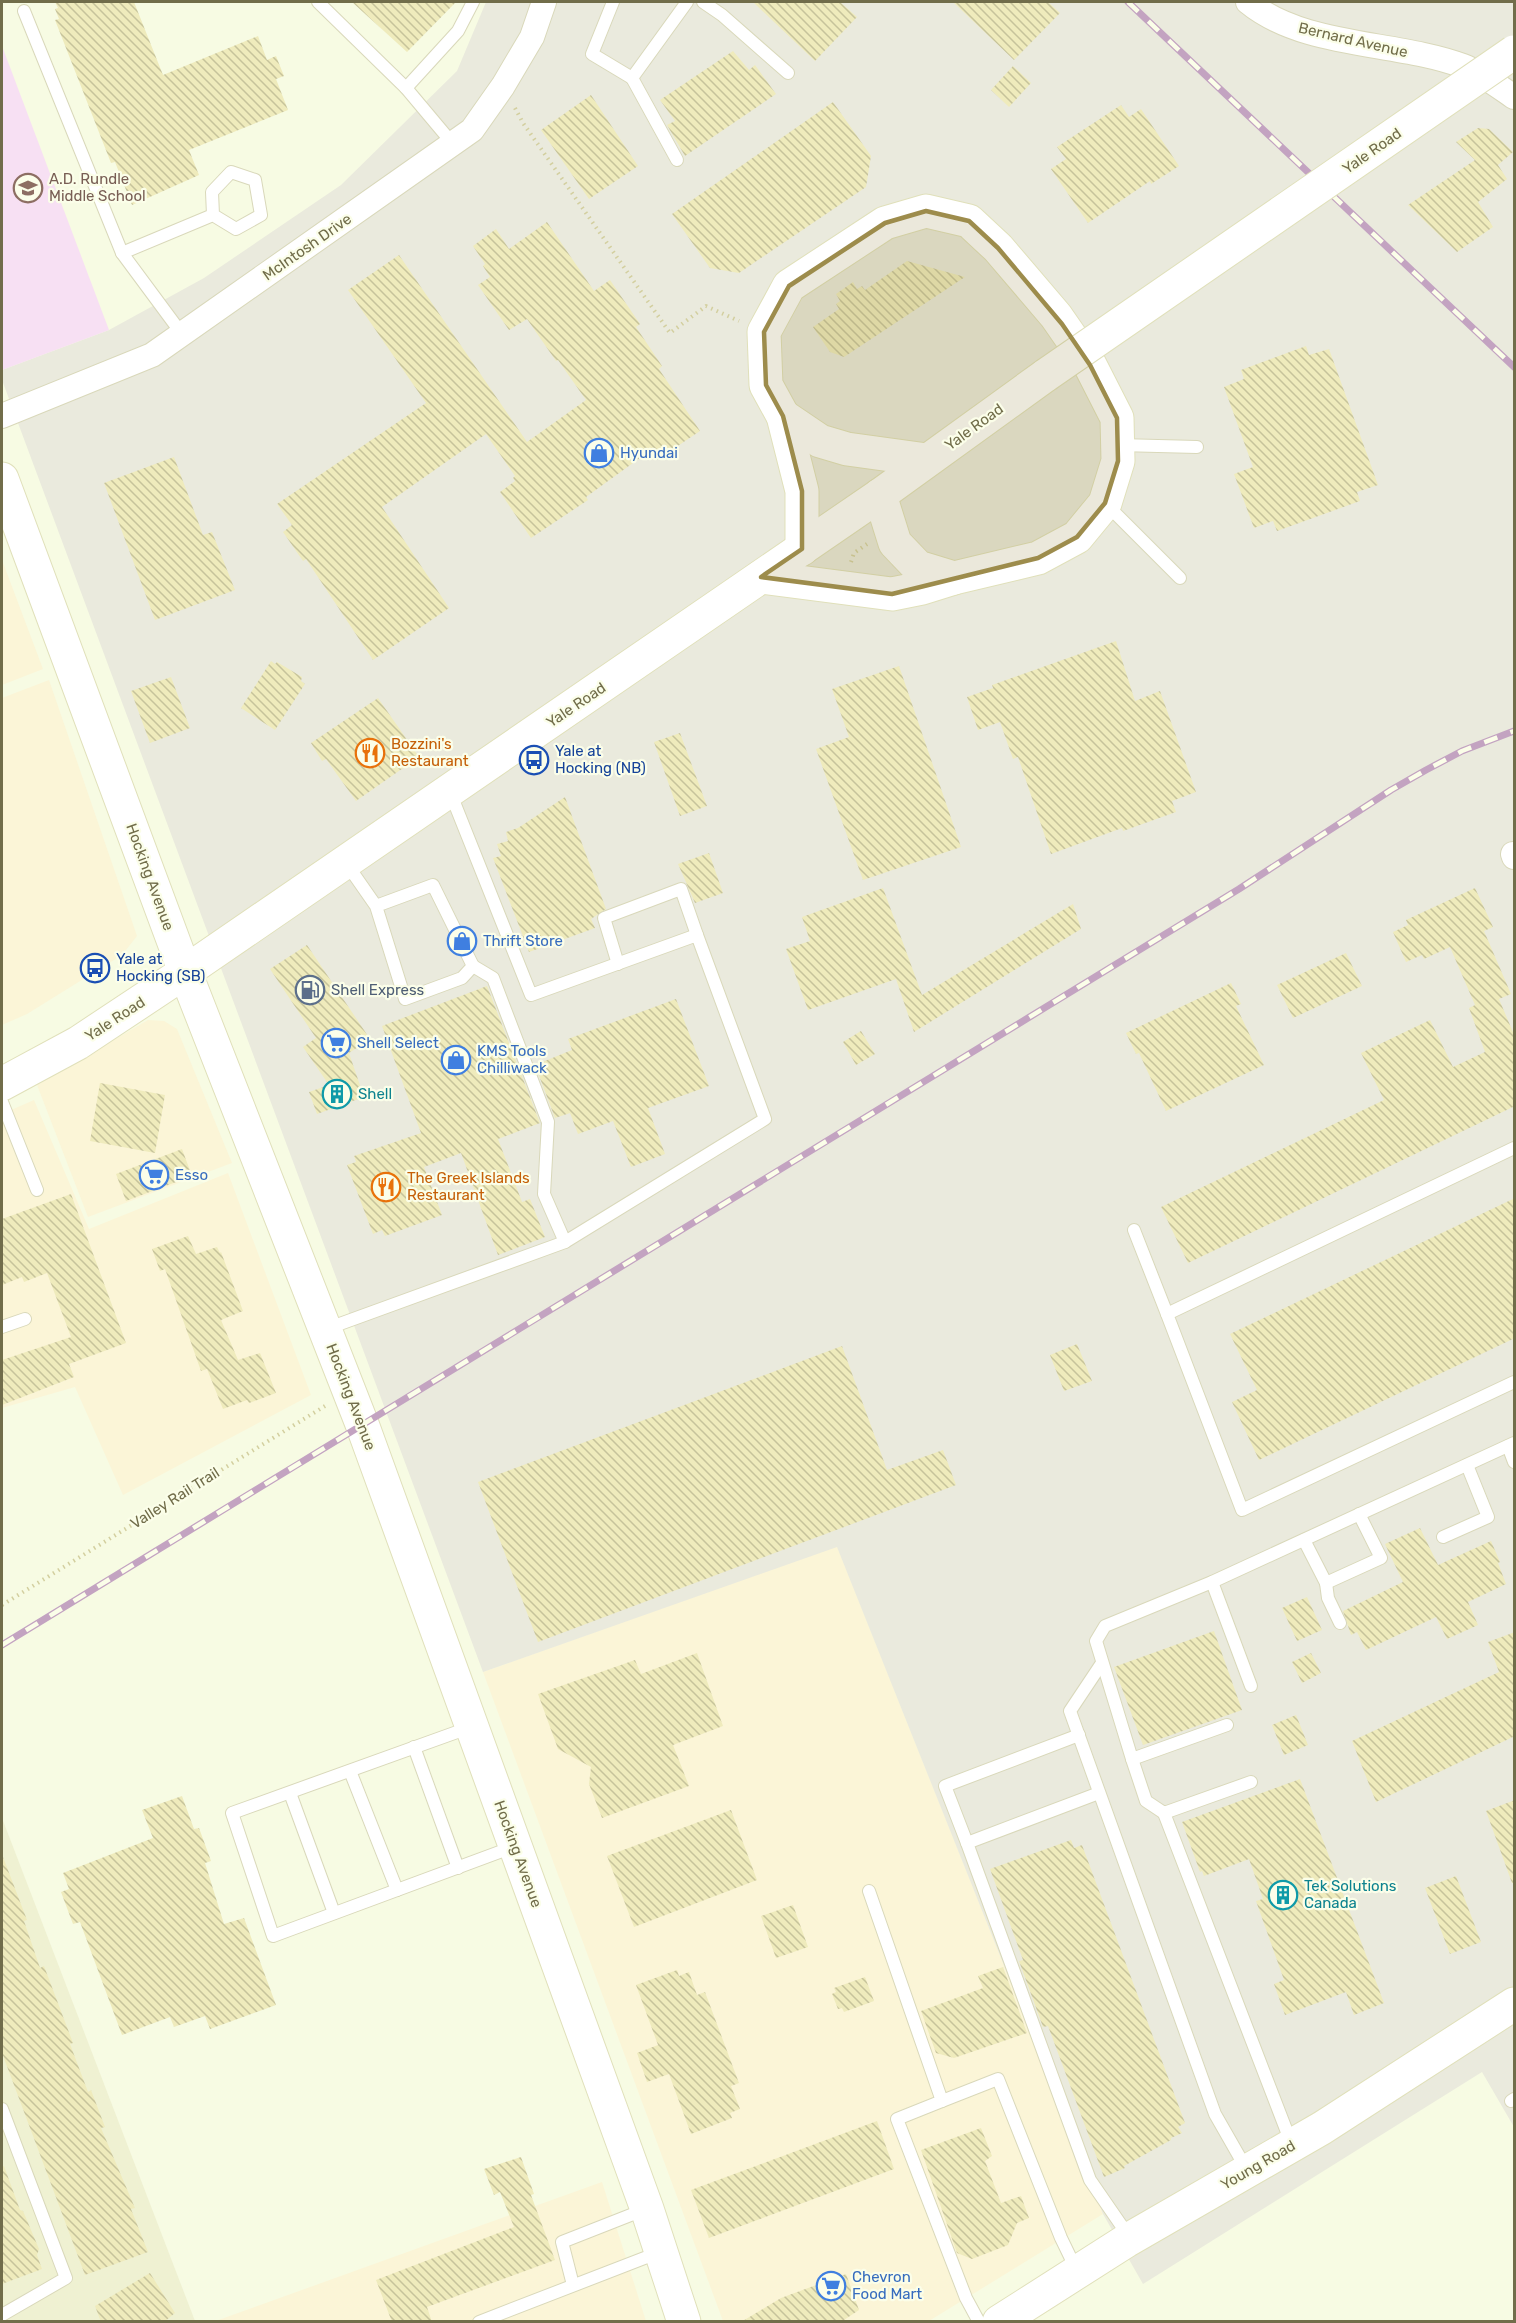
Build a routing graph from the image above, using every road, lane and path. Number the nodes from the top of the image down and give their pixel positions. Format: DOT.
graph roads {
  1 [pos="318,2"];
  2 [pos="473,2"];
  3 [pos="544,2"];
  4 [pos="613,2"];
  5 [pos="687,2"];
  6 [pos="703,2"];
  7 [pos="1248,2"];
  8 [pos="24,11"];
  9 [pos="1515,52"];
  10 [pos="788,74"];
  11 [pos="632,78"];
  12 [pos="503,86"];
  13 [pos="406,88"];
  14 [pos="1515,97"];
  15 [pos="453,144"];
  16 [pos="677,160"];
  17 [pos="213,215"];
  18 [pos="122,253"];
  19 [pos="764,332"];
  20 [pos="182,334"];
  21 [pos="2,416"];
  22 [pos="783,417"];
  23 [pos="1118,445"];
  24 [pos="1197,447"];
  25 [pos="927,460"];
  26 [pos="2,479"];
  27 [pos="880,495"];
  28 [pos="1105,503"];
  29 [pos="873,540"];
  30 [pos="802,549"];
  31 [pos="850,563"];
  32 [pos="761,577"];
  33 [pos="954,578"];
  34 [pos="1180,578"];
  35 [pos="450,791"];
  36 [pos="345,862"];
  37 [pos="376,906"];
  38 [pos="698,935"];
  39 [pos="618,964"];
  40 [pos="473,966"];
  41 [pos="185,972"];
  42 [pos="2,1084"];
  43 [pos="2,1102"];
  44 [pos="1515,1148"];
  45 [pos="37,1190"];
  46 [pos="1134,1230"];
  47 [pos="565,1242"];
  48 [pos="1167,1314"];
  49 [pos="25,1319"];
  50 [pos="2,1327"];
  51 [pos="325,1329"];
  52 [pos="1515,1382"];
  53 [pos="349,1391"];
  54 [pos="1511,1444"];
  55 [pos="1515,1462"];
  56 [pos="1467,1464"];
  57 [pos="1359,1514"];
  58 [pos="1443,1537"];
  59 [pos="1304,1540"];
  60 [pos="1212,1582"];
  61 [pos="1326,1583"];
  62 [pos="2,1605"];
  63 [pos="1340,1623"];
  64 [pos="1102,1663"];
  65 [pos="1251,1686"];
  66 [pos="1227,1725"];
  67 [pos="472,1726"];
  68 [pos="1079,1735"];
  69 [pos="414,1747"];
  70 [pos="1132,1759"];
  71 [pos="350,1771"];
  72 [pos="1251,1782"];
  73 [pos="290,1792"];
  74 [pos="1099,1793"];
  75 [pos="1164,1813"];
  76 [pos="967,1842"];
  77 [pos="516,1846"];
  78 [pos="458,1868"];
  79 [pos="397,1890"];
  80 [pos="869,1891"];
  81 [pos="334,1913"];
  82 [pos="1515,2004"];
  83 [pos="942,2101"];
  84 [pos="2,2109"];
  85 [pos="1293,2145"];
  86 [pos="1247,2171"];
  87 [pos="648,2209"];
  88 [pos="1130,2238"];
  89 [pos="662,2251"];
  90 [pos="1077,2272"];
  91 [pos="573,2285"];
  92 [pos="2,2315"];
  93 [pos="479,2322"];
  94 [pos="684,2322"];
  95 [pos="978,2322"];
  96 [pos="999,2322"];
  1 -- 13 [label="lane"];
  2 -- 13 [label="lane"];
  3 -- 12 [label="street, McIntosh Drive"];
  4 -- 11 [label="lane"];
  5 -- 11 [label="lane"];
  6 -- 10 [label="lane"];
  7 -- 14 [label="street, Bernard Avenue"];
  8 -- 18 [label="lane"];
  9 -- 25 [label="main road, Yale Road, bridge"];
  11 -- 16 [label="lane"];
  12 -- 15 [label="street, McIntosh Drive"];
  12 -- 19 [label="path"];
  13 -- 15 [label="lane"];
  15 -- 20 [label="street, McIntosh Drive"];
  17 -- 17 [label="lane"];
  17 -- 18 [label="lane"];
  18 -- 20 [label="lane"];
  19 -- 22 [label="main road"];
  19 -- 23 [label="main road"];
  20 -- 21 [label="street, McIntosh Drive"];
  22 -- 25 [label="main road"];
  22 -- 30 [label="main road"];
  23 -- 24 [label="lane"];
  23 -- 28 [label="main road"];
  25 -- 27 [label="main road, Yale Road"];
  26 -- 41 [label="main road, Hocking Avenue"];
  27 -- 30 [label="main road, Yale Road"];
  27 -- 33 [label="main road"];
  28 -- 33 [label="main road"];
  28 -- 34 [label="lane"];
  29 -- 31 [label="path"];
  30 -- 32 [label="main road, Yale Road"];
  32 -- 33 [label="main road"];
  32 -- 35 [label="main road, Yale Road"];
  35 -- 36 [label="main road, Yale Road"];
  35 -- 39 [label="lane"];
  36 -- 37 [label="lane"];
  36 -- 41 [label="main road, Yale Road"];
  37 -- 40 [label="lane"];
  37 -- 40 [label="lane"];
  38 -- 39 [label="lane"];
  38 -- 39 [label="lane"];
  38 -- 47 [label="lane"];
  40 -- 47 [label="lane"];
  41 -- 42 [label="main road, Yale Road"];
  41 -- 51 [label="main road, Hocking Avenue"];
  43 -- 45 [label="lane"];
  44 -- 48 [label="lane"];
  46 -- 48 [label="lane"];
  47 -- 51 [label="lane"];
  48 -- 52 [label="lane"];
  49 -- 50 [label="lane"];
  51 -- 53 [label="main road, Hocking Avenue"];
  53 -- 62 [label="path, Valley Rail Trail"];
  53 -- 67 [label="main road, Hocking Avenue"];
  54 -- 55 [label="lane"];
  54 -- 56 [label="lane"];
  56 -- 57 [label="lane"];
  56 -- 58 [label="lane"];
  57 -- 59 [label="lane"];
  57 -- 61 [label="lane"];
  59 -- 60 [label="lane"];
  59 -- 61 [label="lane"];
  60 -- 64 [label="lane"];
  60 -- 65 [label="lane"];
  61 -- 63 [label="lane"];
  64 -- 68 [label="lane"];
  64 -- 70 [label="lane"];
  66 -- 70 [label="lane"];
  67 -- 69 [label="lane"];
  67 -- 77 [label="main road, Hocking Avenue"];
  68 -- 74 [label="lane"];
  68 -- 76 [label="lane"];
  69 -- 71 [label="lane"];
  69 -- 78 [label="lane"];
  70 -- 75 [label="lane"];
  71 -- 73 [label="lane"];
  71 -- 79 [label="lane"];
  72 -- 75 [label="lane"];
  73 -- 81 [label="lane"];
  73 -- 81 [label="lane"];
  74 -- 76 [label="lane"];
  74 -- 86 [label="lane"];
  75 -- 85 [label="lane"];
  76 -- 88 [label="lane"];
  77 -- 78 [label="lane"];
  77 -- 87 [label="main road, Hocking Avenue"];
  78 -- 79 [label="lane"];
  79 -- 81 [label="lane"];
  80 -- 83 [label="lane"];
  82 -- 85 [label="main road, Young Road"];
  83 -- 90 [label="lane"];
  83 -- 95 [label="lane"];
  84 -- 92 [label="lane"];
  85 -- 86 [label="main road, Young Road"];
  86 -- 88 [label="main road, Young Road"];
  87 -- 89 [label="main road, Hocking Avenue"];
  87 -- 91 [label="lane"];
  88 -- 90 [label="main road, Young Road"];
  89 -- 91 [label="lane"];
  89 -- 94 [label="main road, Hocking Avenue"];
  90 -- 96 [label="main road, Young Road"];
  91 -- 93 [label="lane"];
}
